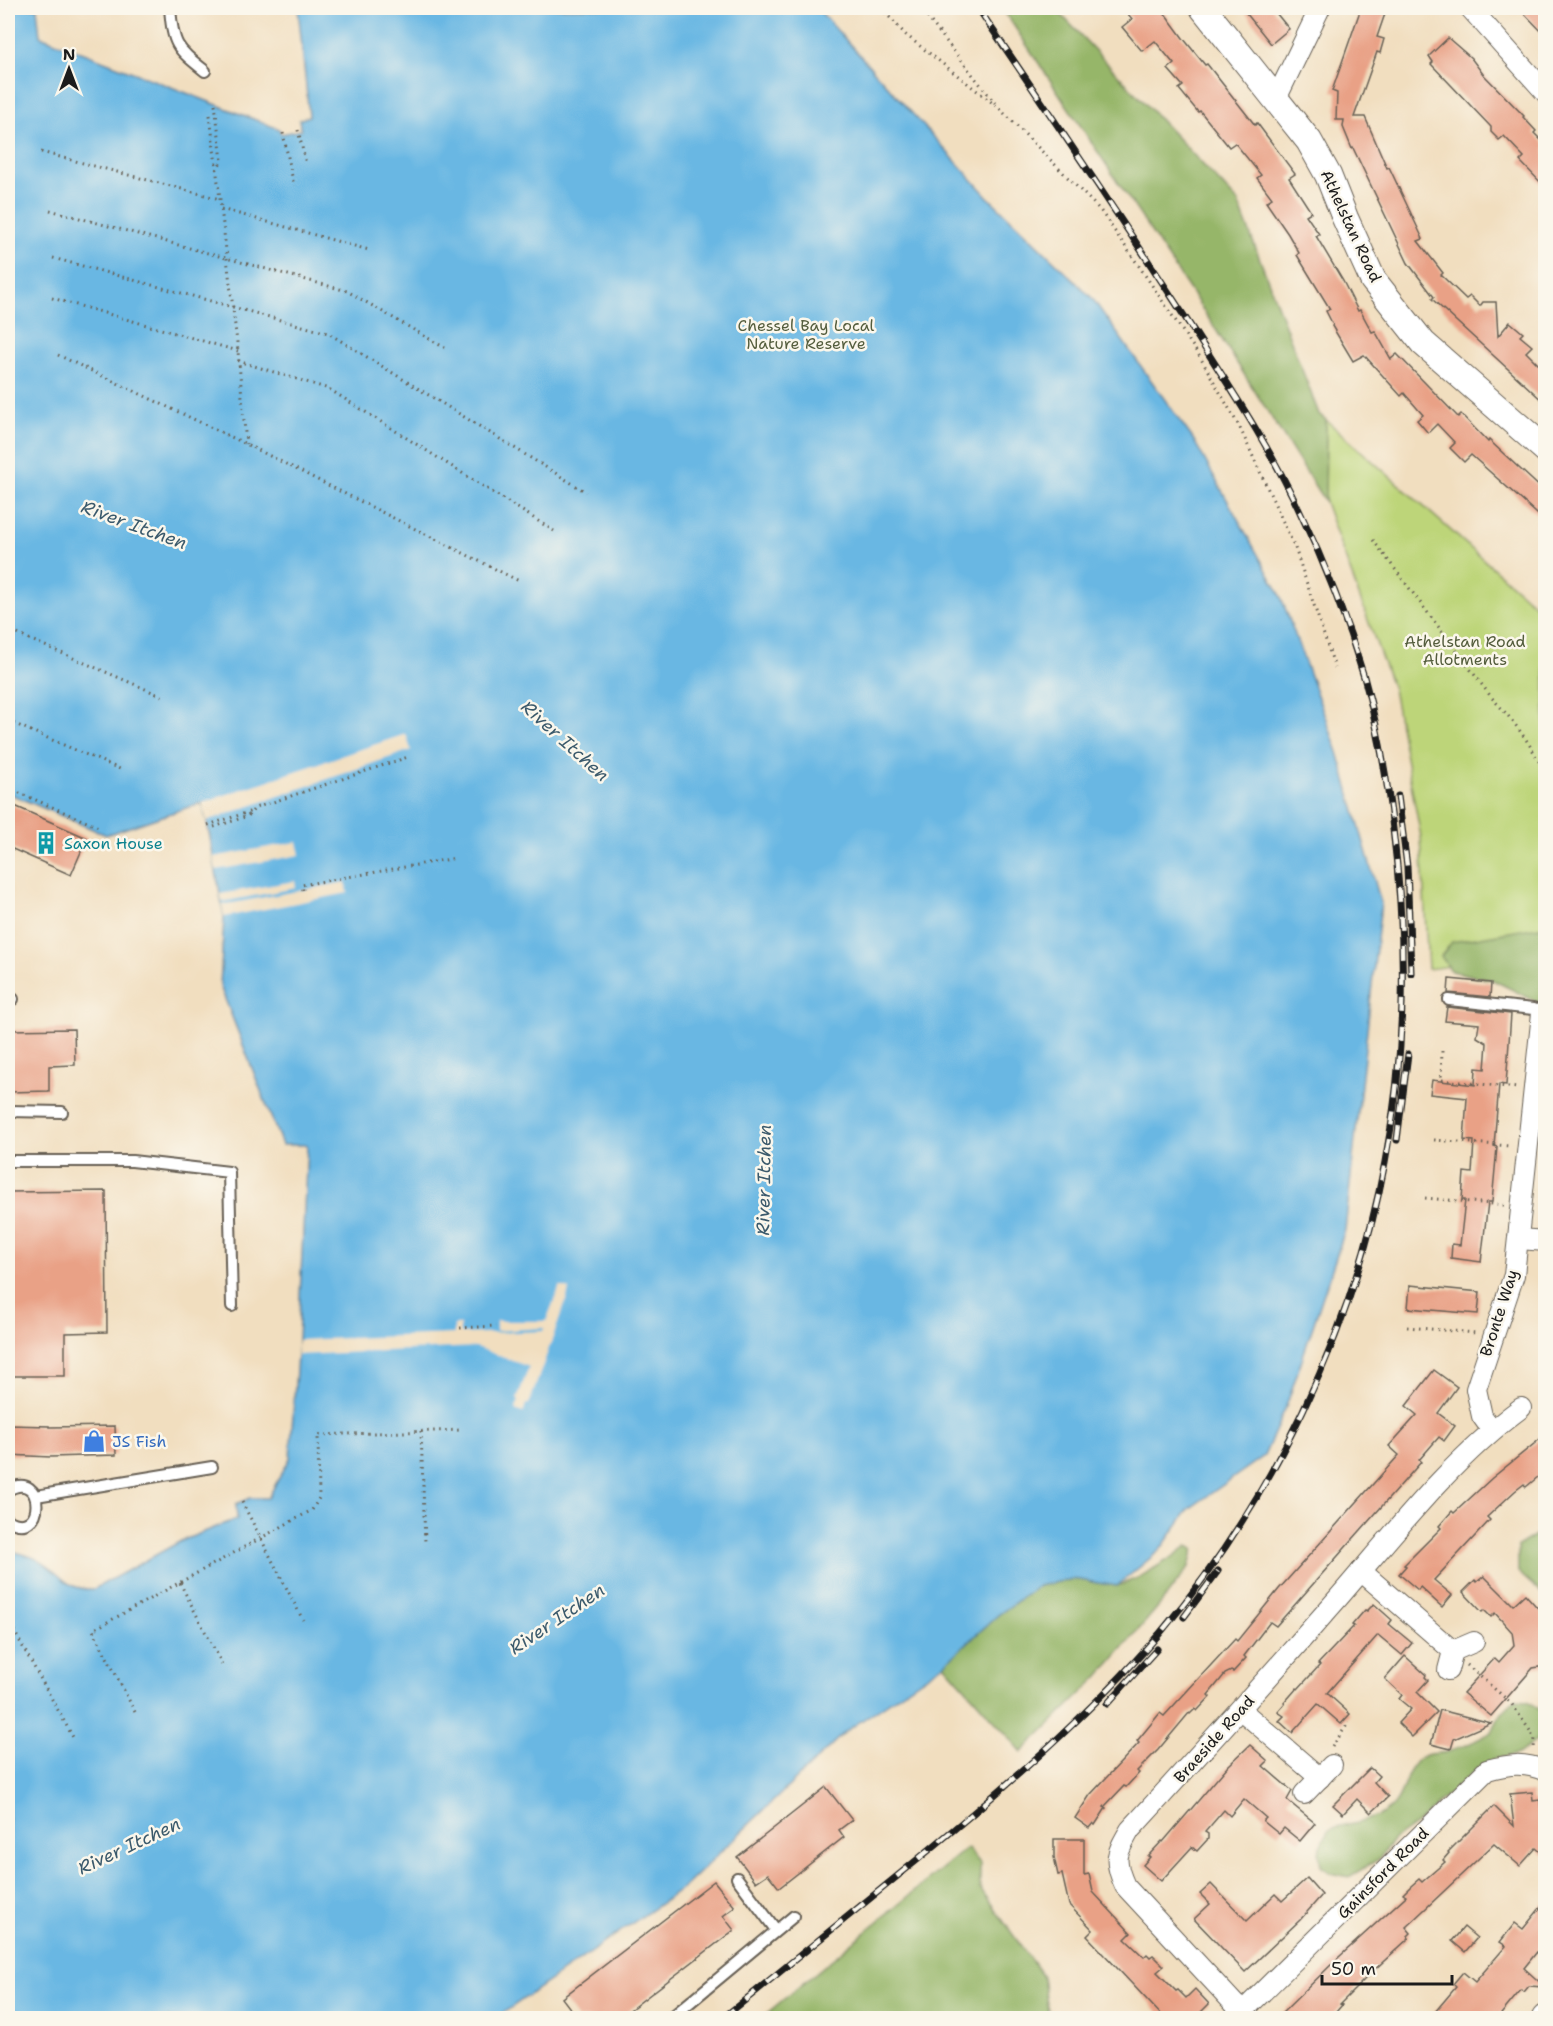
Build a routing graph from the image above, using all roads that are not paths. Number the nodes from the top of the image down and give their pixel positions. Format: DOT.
graph roads {
  1 [pos="170,8"];
  2 [pos="1203,8"];
  3 [pos="1320,8"];
  4 [pos="1470,8"];
  5 [pos="205,71"];
  6 [pos="1545,93"];
  7 [pos="1276,99"];
  8 [pos="1545,450"];
  9 [pos="1449,1000"];
  10 [pos="1542,1013"];
  11 [pos="8,1111"];
  12 [pos="62,1112"];
  13 [pos="8,1161"];
  14 [pos="1519,1239"];
  15 [pos="1545,1241"];
  16 [pos="232,1306"];
  17 [pos="1521,1408"];
  18 [pos="1492,1430"];
  19 [pos="212,1467"];
  20 [pos="8,1490"];
  21 [pos="36,1496"];
  22 [pos="8,1520"];
  23 [pos="1361,1571"];
  24 [pos="1474,1642"];
  25 [pos="1241,1710"];
  26 [pos="1540,1769"];
  27 [pos="1304,1794"];
  28 [pos="737,1878"];
  29 [pos="794,1916"];
  30 [pos="776,1930"];
  31 [pos="1239,2015"];
  32 [pos="671,2019"];
  1 -- 5 [label="lane"];
  2 -- 7 [label="street, Athelstan Road"];
  3 -- 7 [label="street"];
  4 -- 6 [label="street"];
  7 -- 8 [label="street, Athelstan Road"];
  9 -- 10 [label="lane"];
  10 -- 14 [label="street, Bronte Way"];
  11 -- 12 [label="lane"];
  13 -- 16 [label="lane"];
  14 -- 15 [label="street"];
  14 -- 18 [label="street, Bronte Way"];
  17 -- 18 [label="street, Braeside Road"];
  18 -- 23 [label="street, Braeside Road"];
  19 -- 21 [label="lane"];
  20 -- 21 [label="lane"];
  21 -- 22 [label="lane"];
  23 -- 24 [label="street"];
  23 -- 25 [label="street, Braeside Road"];
  25 -- 27 [label="street"];
  25 -- 31 [label="street, Braeside Road"];
  26 -- 31 [label="street, Gainsford Road"];
  28 -- 30 [label="lane"];
  29 -- 30 [label="lane"];
  30 -- 32 [label="lane"];
}
